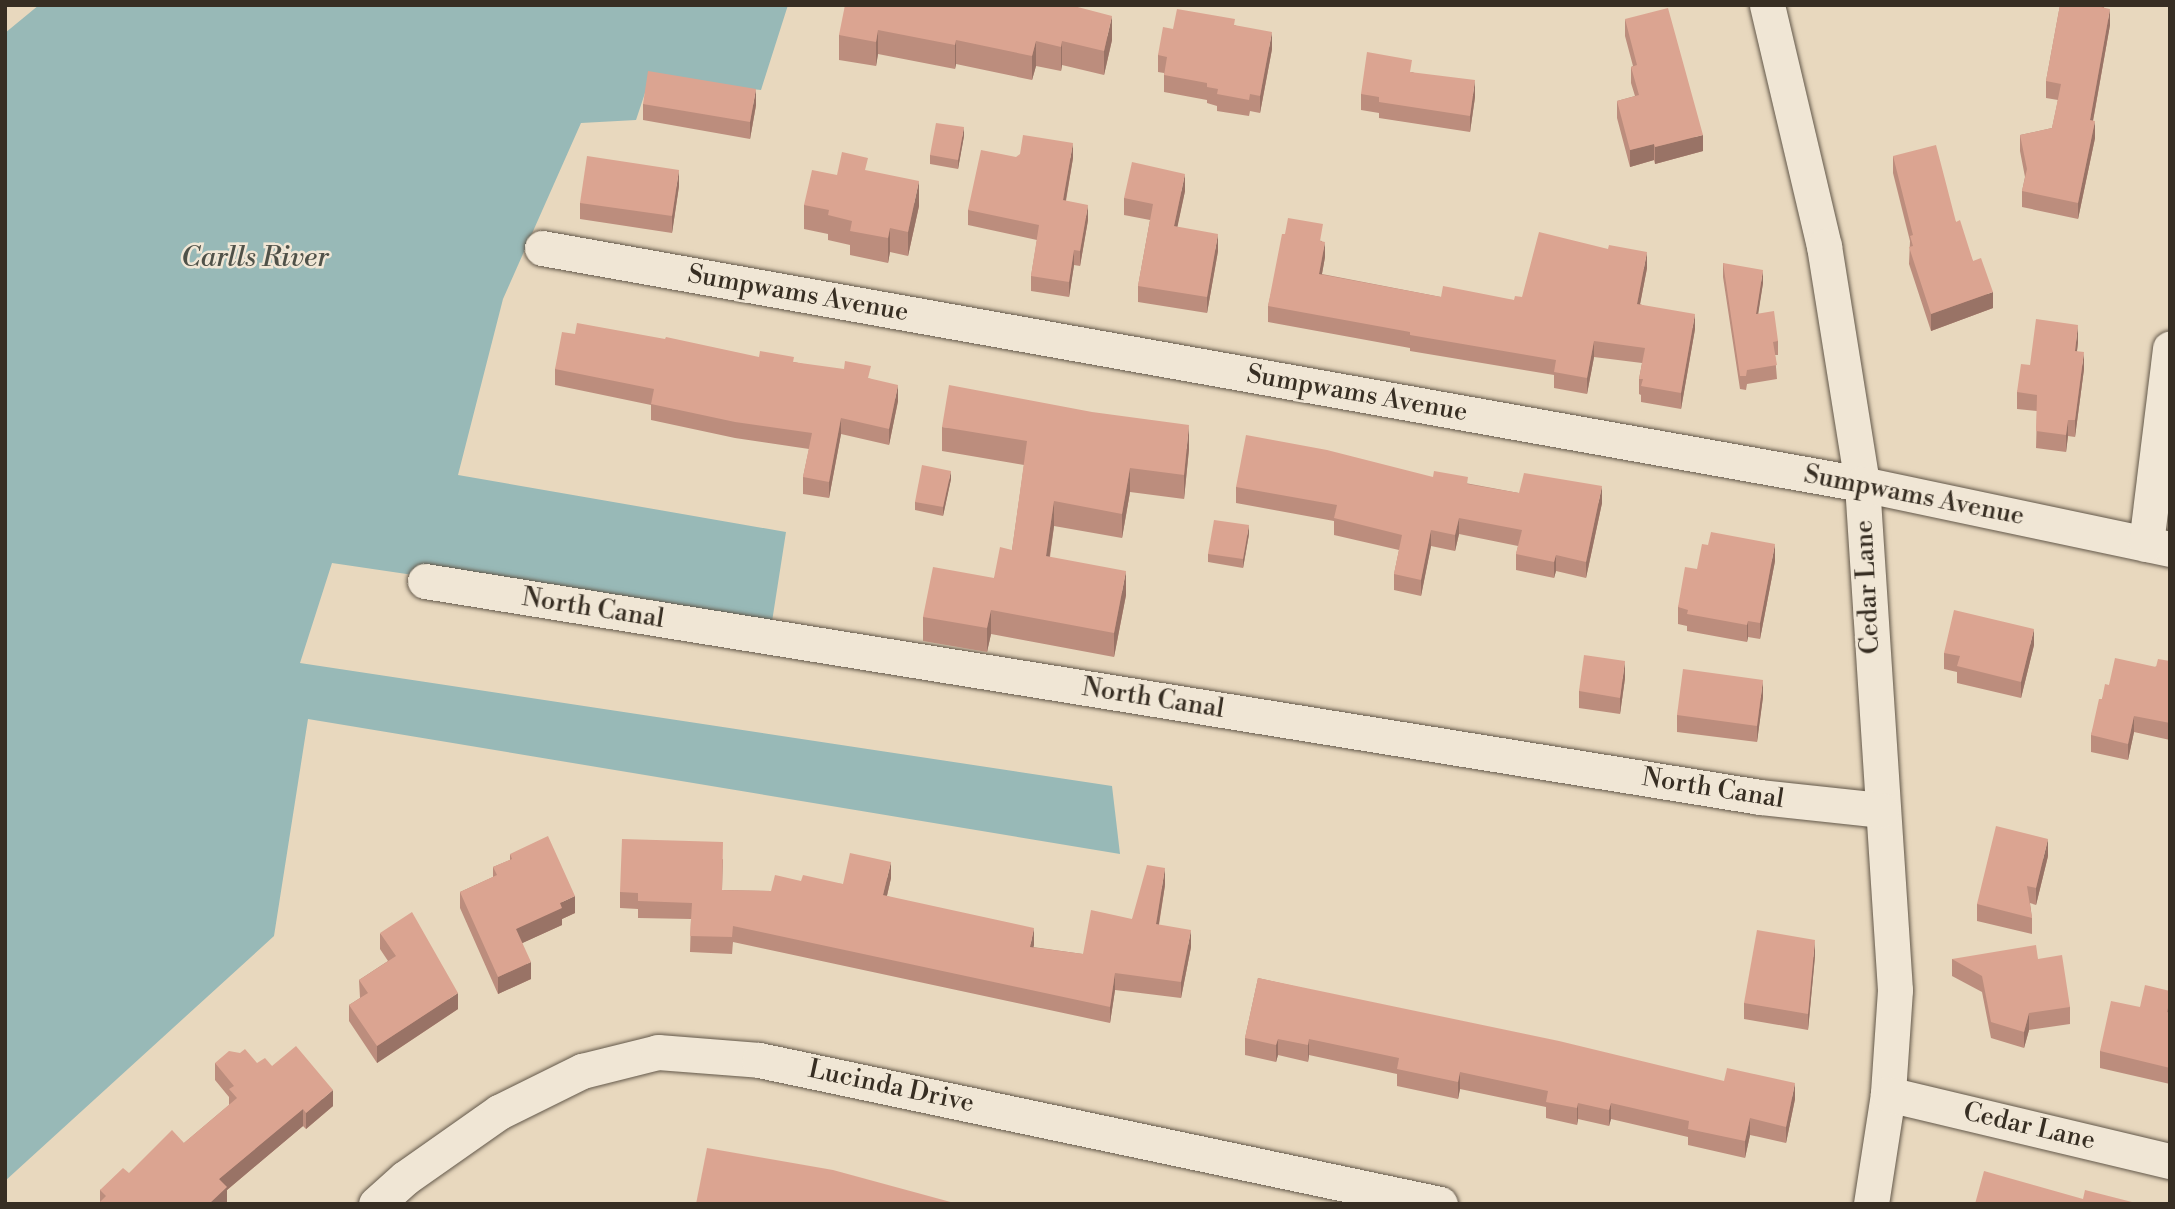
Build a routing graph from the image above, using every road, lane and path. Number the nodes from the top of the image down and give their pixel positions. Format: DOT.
graph roads {
  1 [pos="1767,5"];
  2 [pos="542,248"];
  3 [pos="2170,348"];
  4 [pos="1862,484"];
  5 [pos="2158,546"];
  6 [pos="425,582"];
  7 [pos="1881,810"];
  8 [pos="1888,1094"];
  9 [pos="2170,1161"];
  10 [pos="376,1204"];
  11 [pos="1440,1204"];
  12 [pos="1871,1204"];
  1 -- 4 [label="street, Cedar Lane"];
  2 -- 4 [label="street, Sumpwams Avenue"];
  3 -- 5 [label="street"];
  4 -- 5 [label="street, Sumpwams Avenue"];
  4 -- 7 [label="street, Cedar Lane"];
  6 -- 7 [label="street, North Canal"];
  7 -- 8 [label="street, Cedar Lane"];
  8 -- 9 [label="street, Cedar Lane"];
  8 -- 12 [label="street, Cedar Lane"];
  10 -- 11 [label="street, Lucinda Drive"];
}
